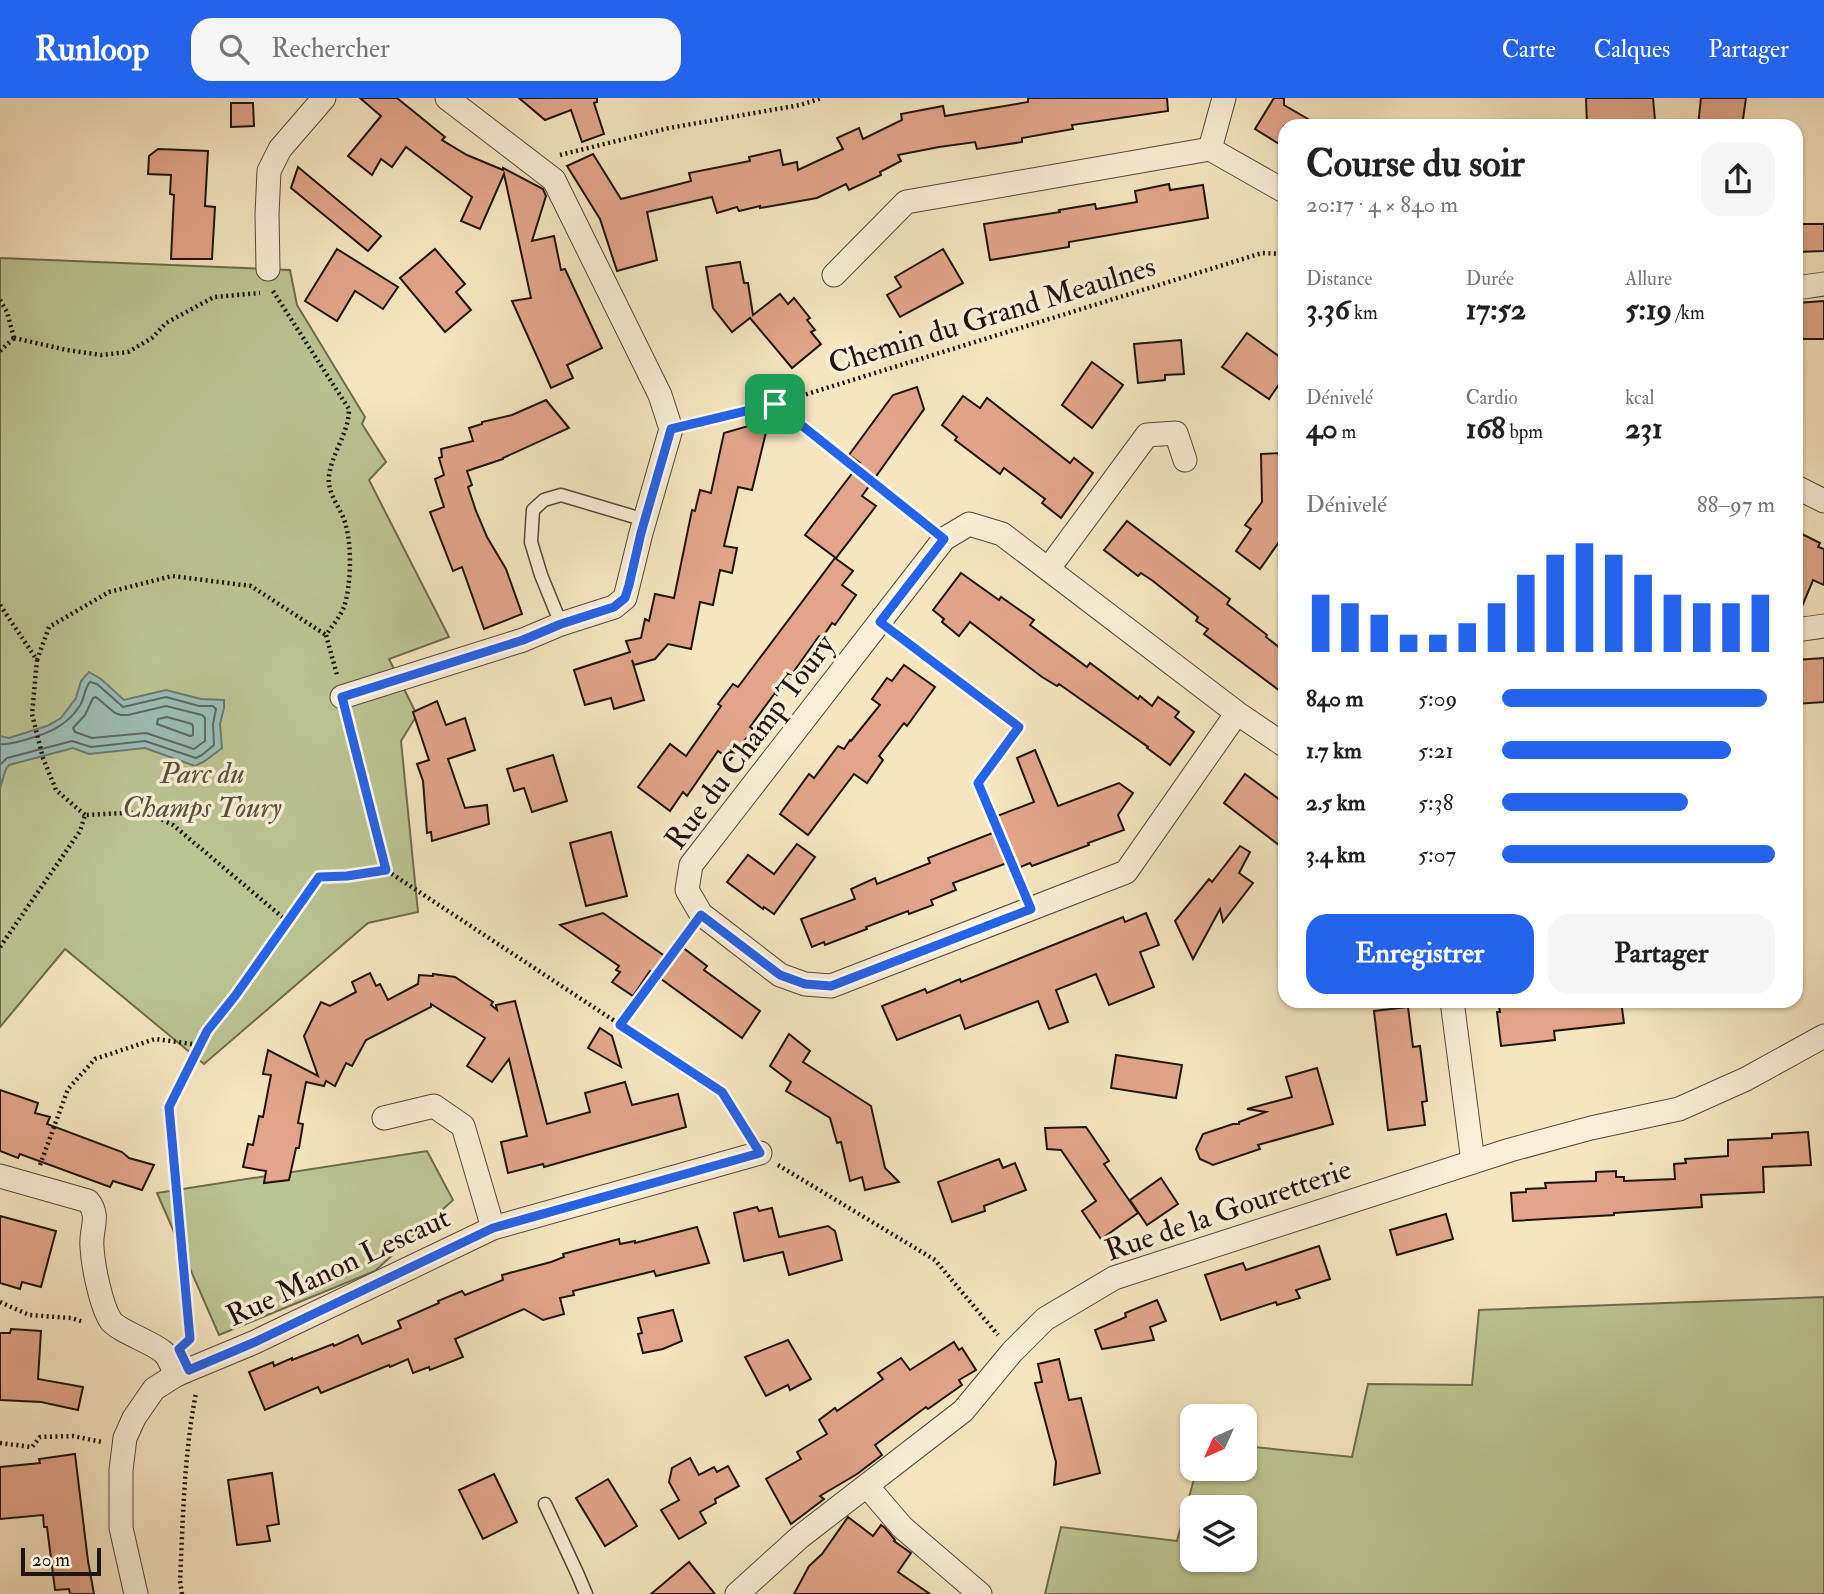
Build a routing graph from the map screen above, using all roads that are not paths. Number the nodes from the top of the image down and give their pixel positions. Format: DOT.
graph roads {
  1 [pos="324,98"];
  2 [pos="447,98"];
  3 [pos="1224,98"];
  4 [pos="1210,149"];
  5 [pos="1278,188"];
  6 [pos="268,269"];
  7 [pos="834,275"];
  8 [pos="1824,284"];
  9 [pos="1803,287"];
  10 [pos="1185,460"];
  11 [pos="1803,490"];
  12 [pos="1824,500"];
  13 [pos="645,520"];
  14 [pos="1049,568"];
  15 [pos="561,624"];
  16 [pos="1824,625"];
  17 [pos="1803,628"];
  18 [pos="342,697"];
  19 [pos="1237,713"];
  20 [pos="1278,741"];
  21 [pos="1453,1008"];
  22 [pos="1824,1036"];
  23 [pos="384,1118"];
  24 [pos="760,1153"];
  25 [pos="1473,1162"];
  26 [pos="0,1176"];
  27 [pos="493,1228"];
  28 [pos="182,1372"];
  29 [pos="867,1486"];
  30 [pos="545,1504"];
  31 [pos="136,1594"];
  32 [pos="586,1594"];
  33 [pos="737,1594"];
  34 [pos="981,1594"];
  1 -- 6 [label="street"];
  2 -- 13 [label="street"];
  3 -- 4 [label="street"];
  4 -- 5 [label="street"];
  4 -- 7 [label="street"];
  8 -- 9 [label="street"];
  10 -- 14 [label="street"];
  11 -- 12 [label="street"];
  13 -- 15 [label="street"];
  13 -- 15 [label="lane"];
  14 -- 19 [label="street, Rue du Champ Toury"];
  14 -- 19 [label="street, Rue du Champ Toury"];
  15 -- 18 [label="street"];
  16 -- 17 [label="street"];
  19 -- 20 [label="street, Rue du Champ Toury"];
  21 -- 25 [label="street"];
  22 -- 25 [label="street, Rue de la Gouretterie"];
  23 -- 27 [label="street"];
  24 -- 27 [label="street, Rue Manon Lescaut"];
  25 -- 29 [label="street, Rue de la Gouretterie"];
  26 -- 28 [label="street"];
  27 -- 28 [label="street, Rue Manon Lescaut"];
  28 -- 31 [label="street, Rue Manon Lescaut"];
  29 -- 33 [label="street, Rue de la Gouretterie"];
  29 -- 34 [label="street"];
  30 -- 32 [label="lane"];
}
